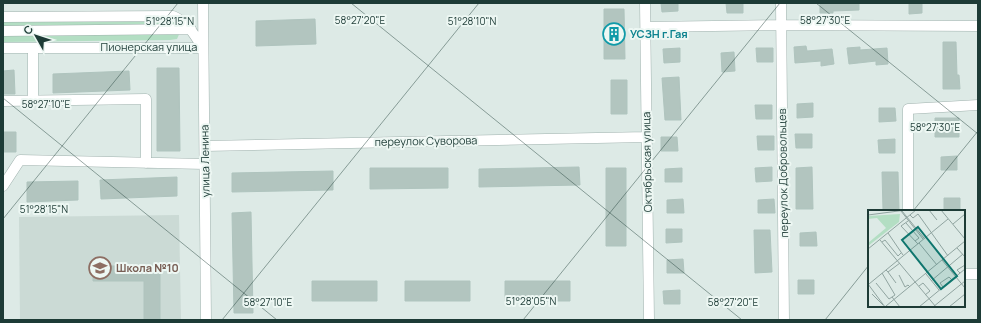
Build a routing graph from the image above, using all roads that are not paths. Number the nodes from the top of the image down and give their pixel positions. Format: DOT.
graph roads {
  1 [pos="203,3"];
  2 [pos="645,3"];
  3 [pos="781,3"];
  4 [pos="3,17"];
  5 [pos="781,25"];
  6 [pos="978,26"];
  7 [pos="646,27"];
  8 [pos="191,29"];
  9 [pos="3,31"];
  10 [pos="3,48"];
  11 [pos="33,48"];
  12 [pos="203,48"];
  13 [pos="33,100"];
  14 [pos="3,101"];
  15 [pos="978,105"];
  16 [pos="647,137"];
  17 [pos="205,146"];
  18 [pos="146,163"];
  19 [pos="205,164"];
  20 [pos="3,186"];
  21 [pos="908,210"];
  22 [pos="965,274"];
  23 [pos="978,274"];
  24 [pos="206,320"];
  25 [pos="649,320"];
  26 [pos="784,320"];
  1 -- 12 [label="street, улица Ленина"];
  2 -- 7 [label="street, Октябрьская улица"];
  3 -- 5 [label="street, переулок Добровольцев"];
  4 -- 8 [label="street, Пионерская улица"];
  5 -- 6 [label="street"];
  5 -- 7 [label="street"];
  5 -- 26 [label="street, переулок Добровольцев"];
  7 -- 16 [label="street, Октябрьская улица"];
  8 -- 9 [label="street"];
  8 -- 12 [label="street, Пионерская улица"];
  10 -- 11 [label="street, Пионерская улица"];
  11 -- 12 [label="street, Пионерская улица"];
  11 -- 13 [label="street"];
  12 -- 17 [label="street, улица Ленина"];
  13 -- 14 [label="street"];
  13 -- 18 [label="street"];
  15 -- 21 [label="street"];
  16 -- 17 [label="street, переулок Суворова"];
  16 -- 25 [label="street, Октябрьская улица"];
  17 -- 19 [label="street, улица Ленина"];
  18 -- 19 [label="street"];
  18 -- 20 [label="street"];
  19 -- 24 [label="street, улица Ленина"];
  22 -- 23 [label="street"];
}
